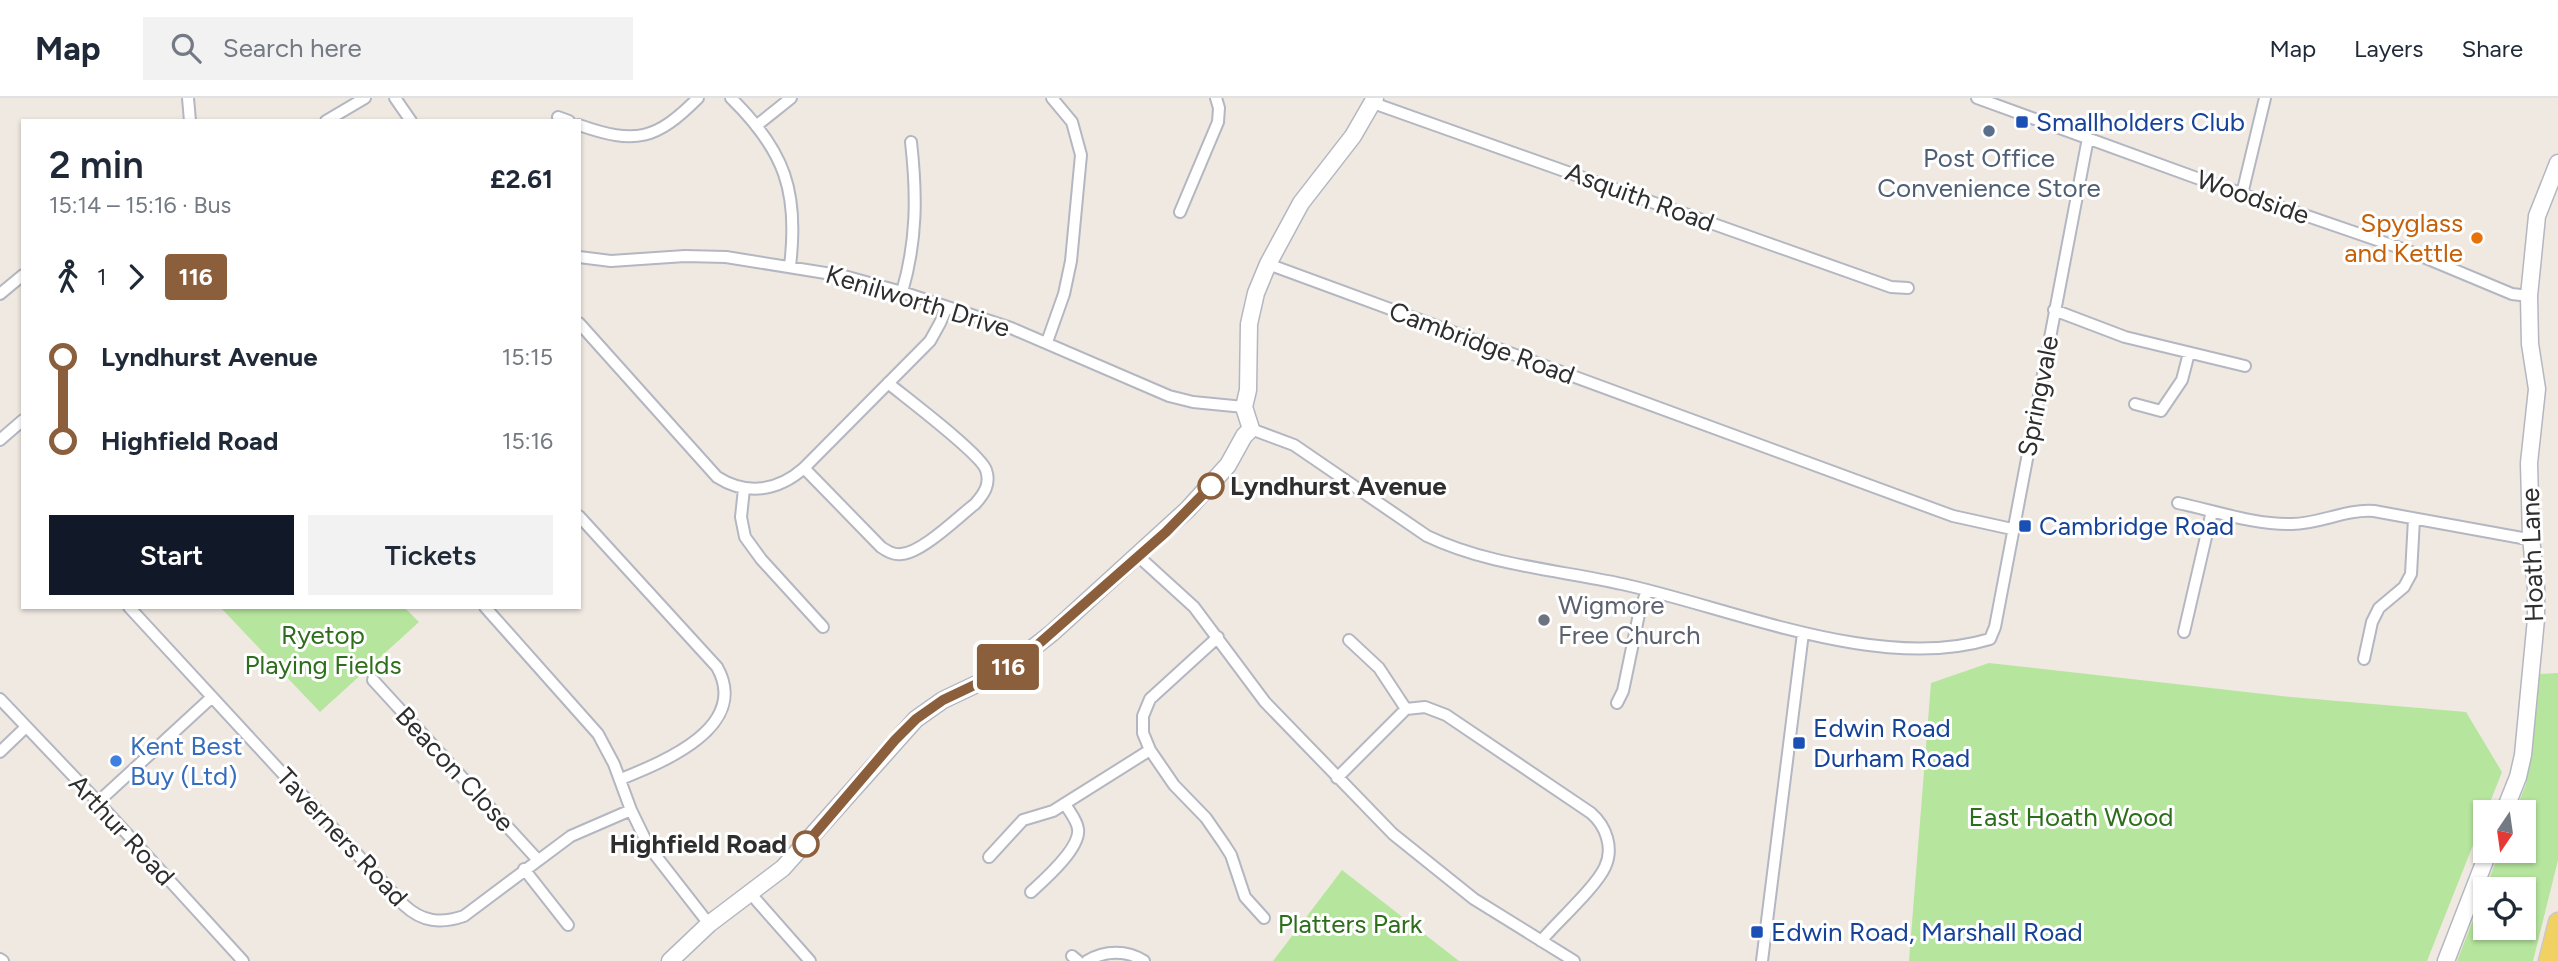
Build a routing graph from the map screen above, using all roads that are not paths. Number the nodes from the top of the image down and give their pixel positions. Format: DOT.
graph roads {
  1 [pos="188,98"];
  2 [pos="365,98"];
  3 [pos="395,98"];
  4 [pos="698,98"];
  5 [pos="731,98"];
  6 [pos="791,98"];
  7 [pos="1052,98"];
  8 [pos="1216,98"];
  9 [pos="1976,98"];
  10 [pos="2265,98"];
  11 [pos="1374,100"];
  12 [pos="190,119"];
  13 [pos="329,119"];
  14 [pos="410,119"];
  15 [pos="581,126"];
  16 [pos="756,126"];
  17 [pos="2088,138"];
  18 [pos="911,142"];
  19 [pos="2558,163"];
  20 [pos="2242,194"];
  21 [pos="1180,212"];
  22 [pos="581,257"];
  23 [pos="1268,264"];
  24 [pos="790,266"];
  25 [pos="21,277"];
  26 [pos="1908,288"];
  27 [pos="902,292"];
  28 [pos="0,294"];
  29 [pos="2529,296"];
  30 [pos="947,307"];
  31 [pos="2054,310"];
  32 [pos="581,325"];
  33 [pos="1047,342"];
  34 [pos="2189,353"];
  35 [pos="2245,366"];
  36 [pos="888,383"];
  37 [pos="2135,404"];
  38 [pos="1244,407"];
  39 [pos="21,422"];
  40 [pos="1251,429"];
  41 [pos="0,440"];
  42 [pos="804,468"];
  43 [pos="744,489"];
  44 [pos="2178,503"];
  45 [pos="2212,511"];
  46 [pos="581,518"];
  47 [pos="2414,519"];
  48 [pos="2012,529"];
  49 [pos="2531,537"];
  50 [pos="1138,556"];
  51 [pos="1647,590"];
  52 [pos="131,609"];
  53 [pos="487,609"];
  54 [pos="823,627"];
  55 [pos="2185,632"];
  56 [pos="1803,633"];
  57 [pos="1218,637"];
  58 [pos="1349,640"];
  59 [pos="2364,659"];
  60 [pos="373,680"];
  61 [pos="212,697"];
  62 [pos="0,699"];
  63 [pos="1617,702"];
  64 [pos="1406,709"];
  65 [pos="26,727"];
  66 [pos="1150,750"];
  67 [pos="0,752"];
  68 [pos="1337,778"];
  69 [pos="621,779"];
  70 [pos="2509,800"];
  71 [pos="98,802"];
  72 [pos="1065,804"];
  73 [pos="631,810"];
  74 [pos="989,857"];
  75 [pos="537,859"];
  76 [pos="2484,863"];
  77 [pos="524,869"];
  78 [pos="1031,892"];
  79 [pos="750,893"];
  80 [pos="1264,918"];
  81 [pos="2558,922"];
  82 [pos="709,924"];
  83 [pos="568,925"];
  84 [pos="1541,941"];
  85 [pos="243,961"];
  86 [pos="670,961"];
  87 [pos="810,961"];
  88 [pos="1087,961"];
  89 [pos="1144,961"];
  90 [pos="1574,961"];
  91 [pos="1762,961"];
  92 [pos="2445,961"];
  93 [pos="2549,961"];
  1 -- 12 [label="street"];
  2 -- 13 [label="street"];
  3 -- 14 [label="street"];
  4 -- 15 [label="street"];
  5 -- 16 [label="street"];
  6 -- 16 [label="street"];
  7 -- 33 [label="street"];
  8 -- 21 [label="street"];
  9 -- 17 [label="street, Woodside"];
  10 -- 20 [label="street"];
  11 -- 23 [label="street"];
  11 -- 26 [label="street, Asquith Road"];
  16 -- 24 [label="street"];
  17 -- 20 [label="street, Woodside"];
  17 -- 31 [label="street, Springvale"];
  18 -- 27 [label="street"];
  19 -- 29 [label="street, Hoath Lane"];
  20 -- 29 [label="street, Woodside"];
  22 -- 24 [label="street, Kenilworth Drive"];
  23 -- 38 [label="street"];
  23 -- 48 [label="street, Cambridge Road"];
  24 -- 27 [label="street, Kenilworth Drive"];
  25 -- 28 [label="street"];
  27 -- 30 [label="street, Kenilworth Drive"];
  29 -- 49 [label="street, Hoath Lane"];
  30 -- 33 [label="street, Kenilworth Drive"];
  30 -- 36 [label="street"];
  31 -- 34 [label="street"];
  31 -- 48 [label="street, Springvale"];
  32 -- 43 [label="street"];
  33 -- 38 [label="street, Kenilworth Drive"];
  34 -- 35 [label="street"];
  34 -- 37 [label="street"];
  36 -- 42 [label="street"];
  36 -- 42 [label="street"];
  38 -- 40 [label="street"];
  39 -- 41 [label="street"];
  40 -- 50 [label="street"];
  40 -- 51 [label="street"];
  42 -- 43 [label="street"];
  43 -- 54 [label="street"];
  44 -- 45 [label="street"];
  45 -- 47 [label="street"];
  45 -- 55 [label="street"];
  46 -- 69 [label="street"];
  47 -- 49 [label="street"];
  47 -- 59 [label="street"];
  48 -- 56 [label="street, Springvale"];
  49 -- 70 [label="street, Hoath Lane"];
  50 -- 57 [label="street"];
  50 -- 79 [label="street"];
  51 -- 56 [label="street"];
  51 -- 63 [label="street"];
  52 -- 61 [label="street, Taverners Road"];
  53 -- 69 [label="street"];
  56 -- 91 [label="street"];
  57 -- 66 [label="street"];
  57 -- 68 [label="street"];
  58 -- 64 [label="street"];
  60 -- 75 [label="street, Beacon Close"];
  61 -- 71 [label="street"];
  61 -- 77 [label="street, Taverners Road"];
  62 -- 65 [label="street, Arthur Road"];
  64 -- 68 [label="street"];
  64 -- 84 [label="street"];
  65 -- 67 [label="street"];
  65 -- 71 [label="street, Arthur Road"];
  66 -- 72 [label="street"];
  66 -- 80 [label="street"];
  68 -- 84 [label="street"];
  69 -- 73 [label="street"];
  71 -- 85 [label="street, Arthur Road"];
  72 -- 74 [label="street"];
  72 -- 78 [label="street"];
  73 -- 75 [label="street, Taverners Road"];
  73 -- 82 [label="street"];
  75 -- 77 [label="street, Taverners Road"];
  76 -- 92 [label="street"];
  77 -- 83 [label="street"];
  79 -- 82 [label="street"];
  79 -- 87 [label="street"];
  81 -- 93 [label="main road"];
  82 -- 86 [label="street"];
  84 -- 90 [label="street"];
  88 -- 89 [label="street"];
}
